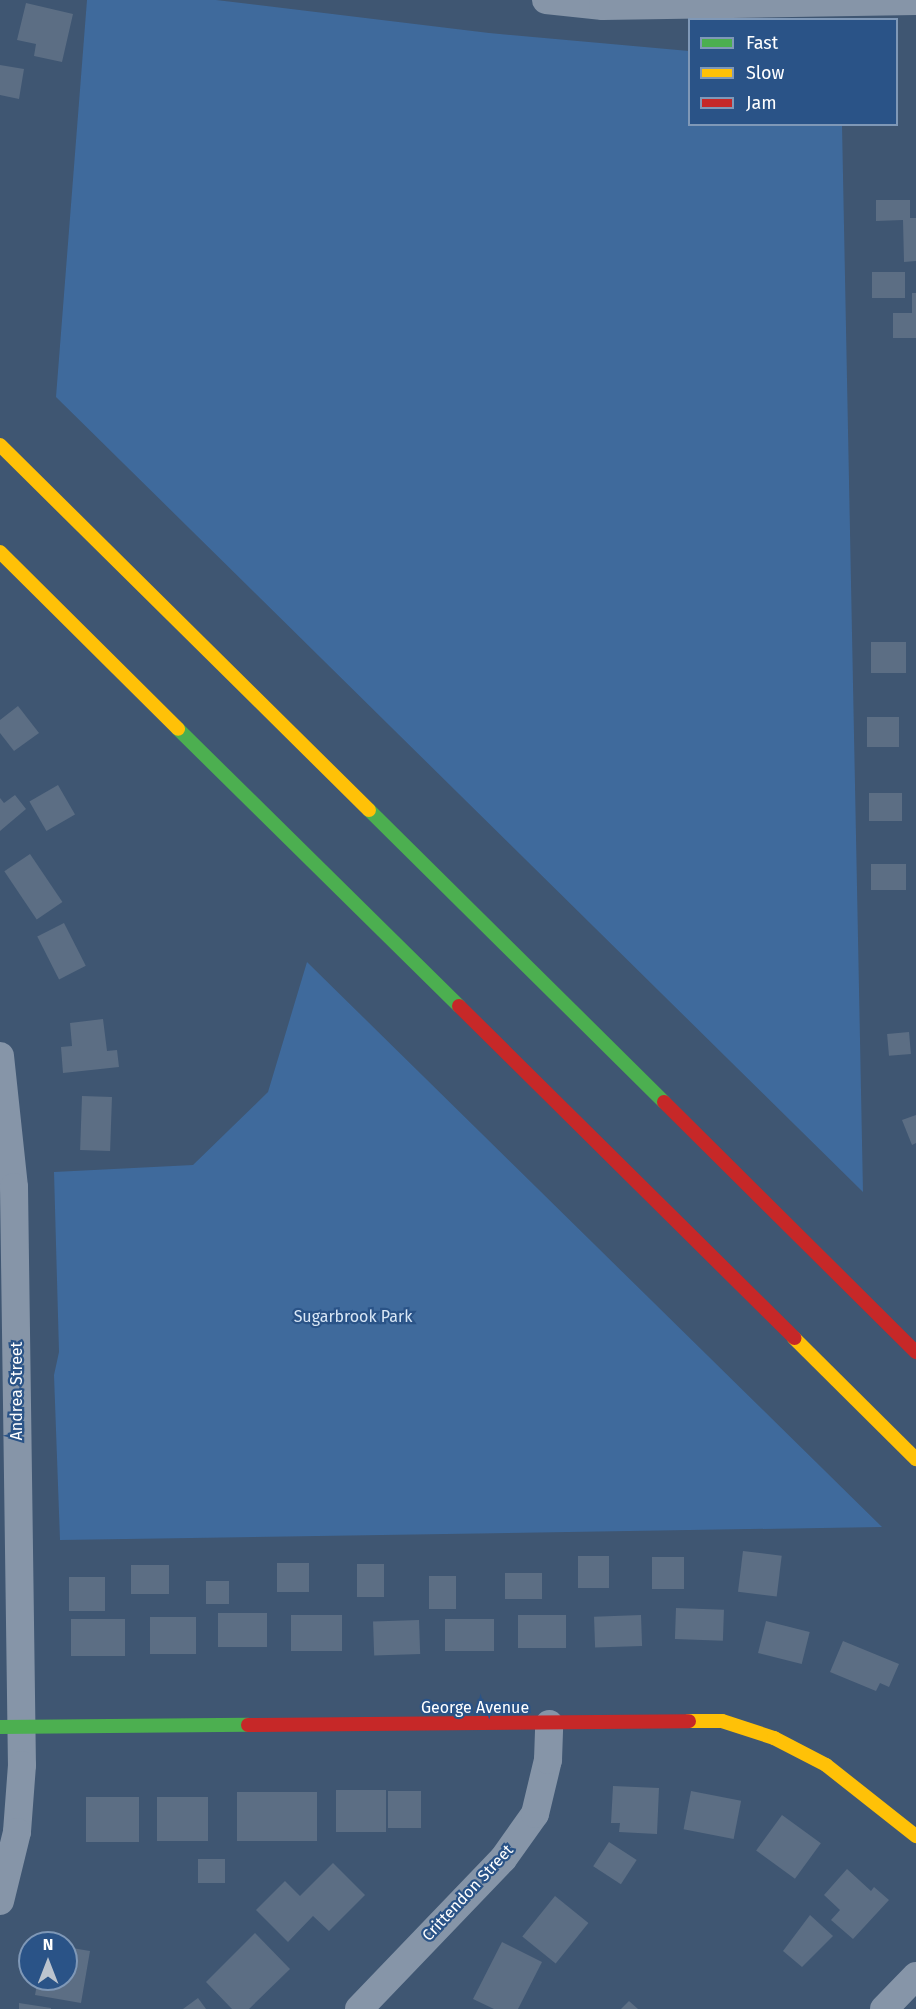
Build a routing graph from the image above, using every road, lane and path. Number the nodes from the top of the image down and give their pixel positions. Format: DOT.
graph roads {
  1 [pos="546,0"];
  2 [pos="916,1"];
  3 [pos="0,445"];
  4 [pos="0,552"];
  5 [pos="0,1056"];
  6 [pos="8,1351"];
  7 [pos="916,1352"];
  8 [pos="916,1459"];
  9 [pos="549,1724"];
  10 [pos="11,1727"];
  11 [pos="916,1836"];
  12 [pos="0,1901"];
  13 [pos="916,1976"];
  14 [pos="359,2009"];
  15 [pos="884,2009"];
  1 -- 2 [label="street"];
  3 -- 7 [label="main road"];
  4 -- 8 [label="main road"];
  5 -- 6 [label="street, Andrea Street"];
  6 -- 10 [label="street, Andrea Street"];
  9 -- 10 [label="main road, George Avenue"];
  9 -- 11 [label="main road, George Avenue"];
  9 -- 14 [label="street, Crittendon Street"];
  10 -- 12 [label="street, Andrea Street"];
  13 -- 15 [label="street"];
}
